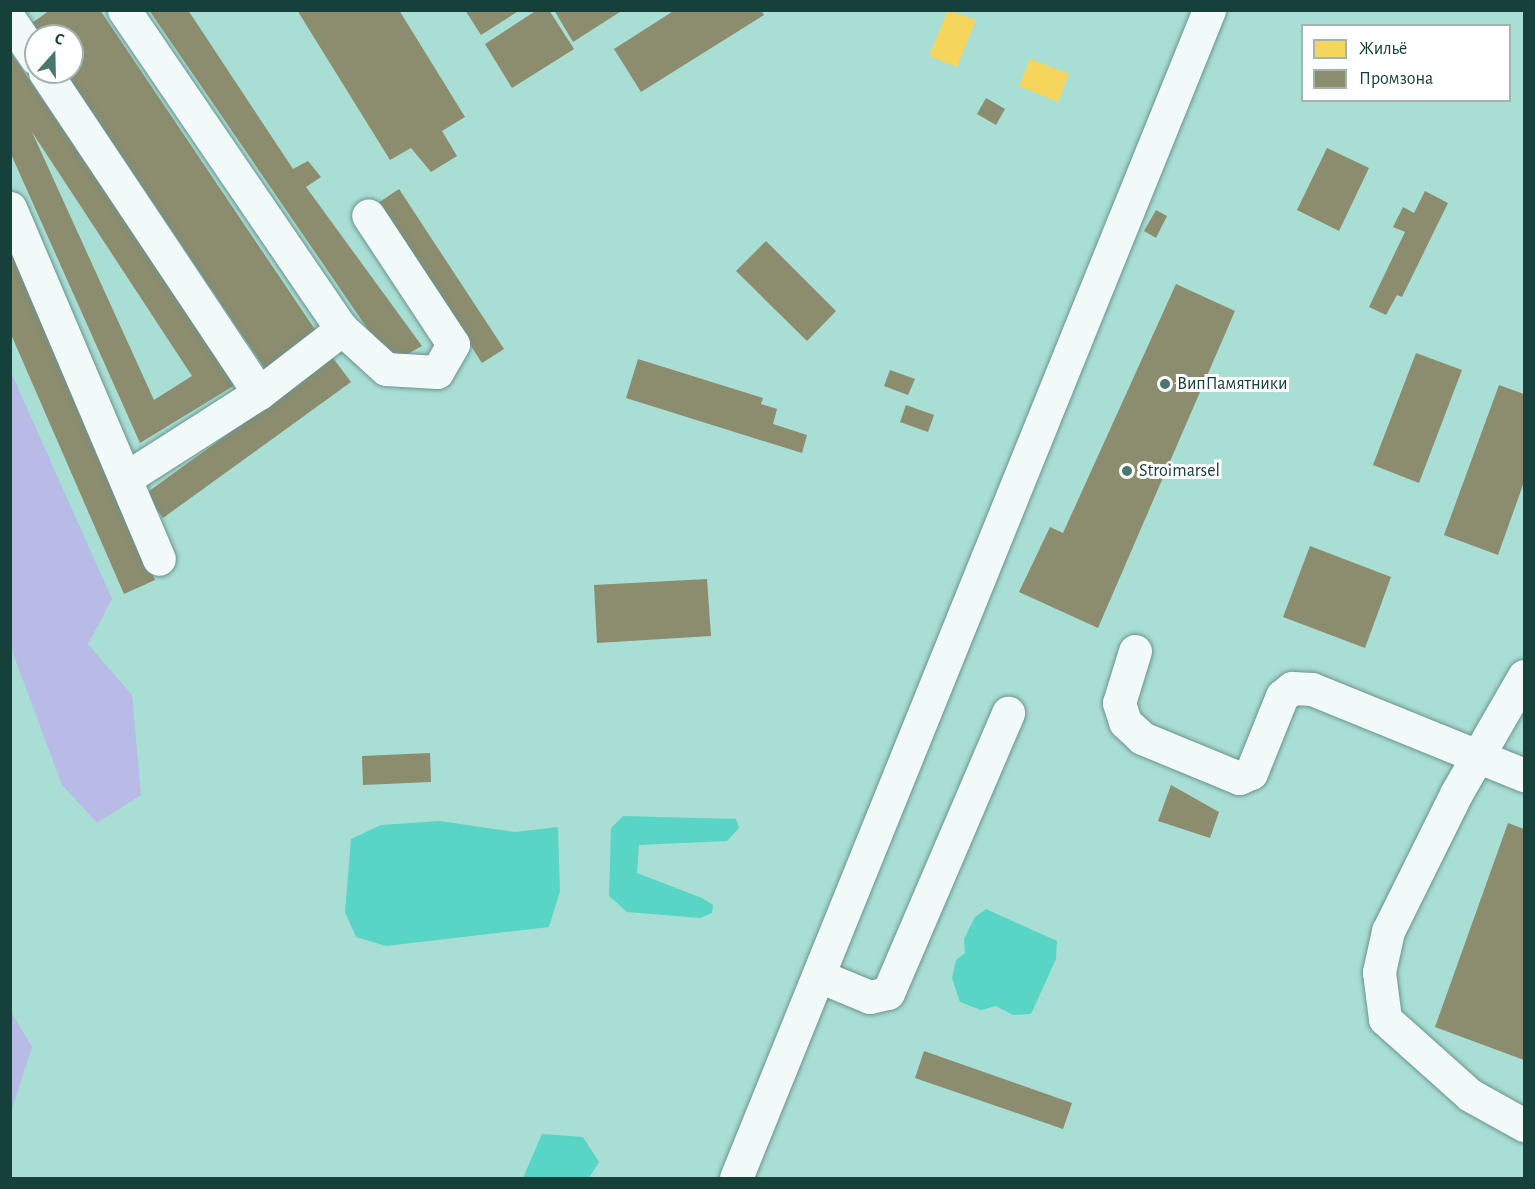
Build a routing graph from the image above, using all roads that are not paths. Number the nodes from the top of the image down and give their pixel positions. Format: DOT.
graph roads {
  1 [pos="124,10"];
  2 [pos="1209,10"];
  3 [pos="10,20"];
  4 [pos="24,40"];
  5 [pos="53,84"];
  6 [pos="10,208"];
  7 [pos="368,215"];
  8 [pos="342,329"];
  9 [pos="259,393"];
  10 [pos="126,478"];
  11 [pos="159,559"];
  12 [pos="1135,651"];
  13 [pos="1524,675"];
  14 [pos="1008,713"];
  15 [pos="1477,760"];
  16 [pos="1524,775"];
  17 [pos="819,976"];
  18 [pos="1524,1125"];
  19 [pos="736,1179"];
  1 -- 8 [label="street"];
  2 -- 17 [label="street"];
  3 -- 4 [label="street"];
  5 -- 9 [label="street"];
  6 -- 10 [label="street"];
  7 -- 8 [label="street"];
  8 -- 9 [label="street"];
  9 -- 10 [label="street"];
  10 -- 11 [label="street"];
  12 -- 15 [label="street"];
  13 -- 15 [label="street"];
  14 -- 17 [label="street"];
  15 -- 16 [label="street"];
  15 -- 18 [label="street"];
  17 -- 19 [label="street"];
}
